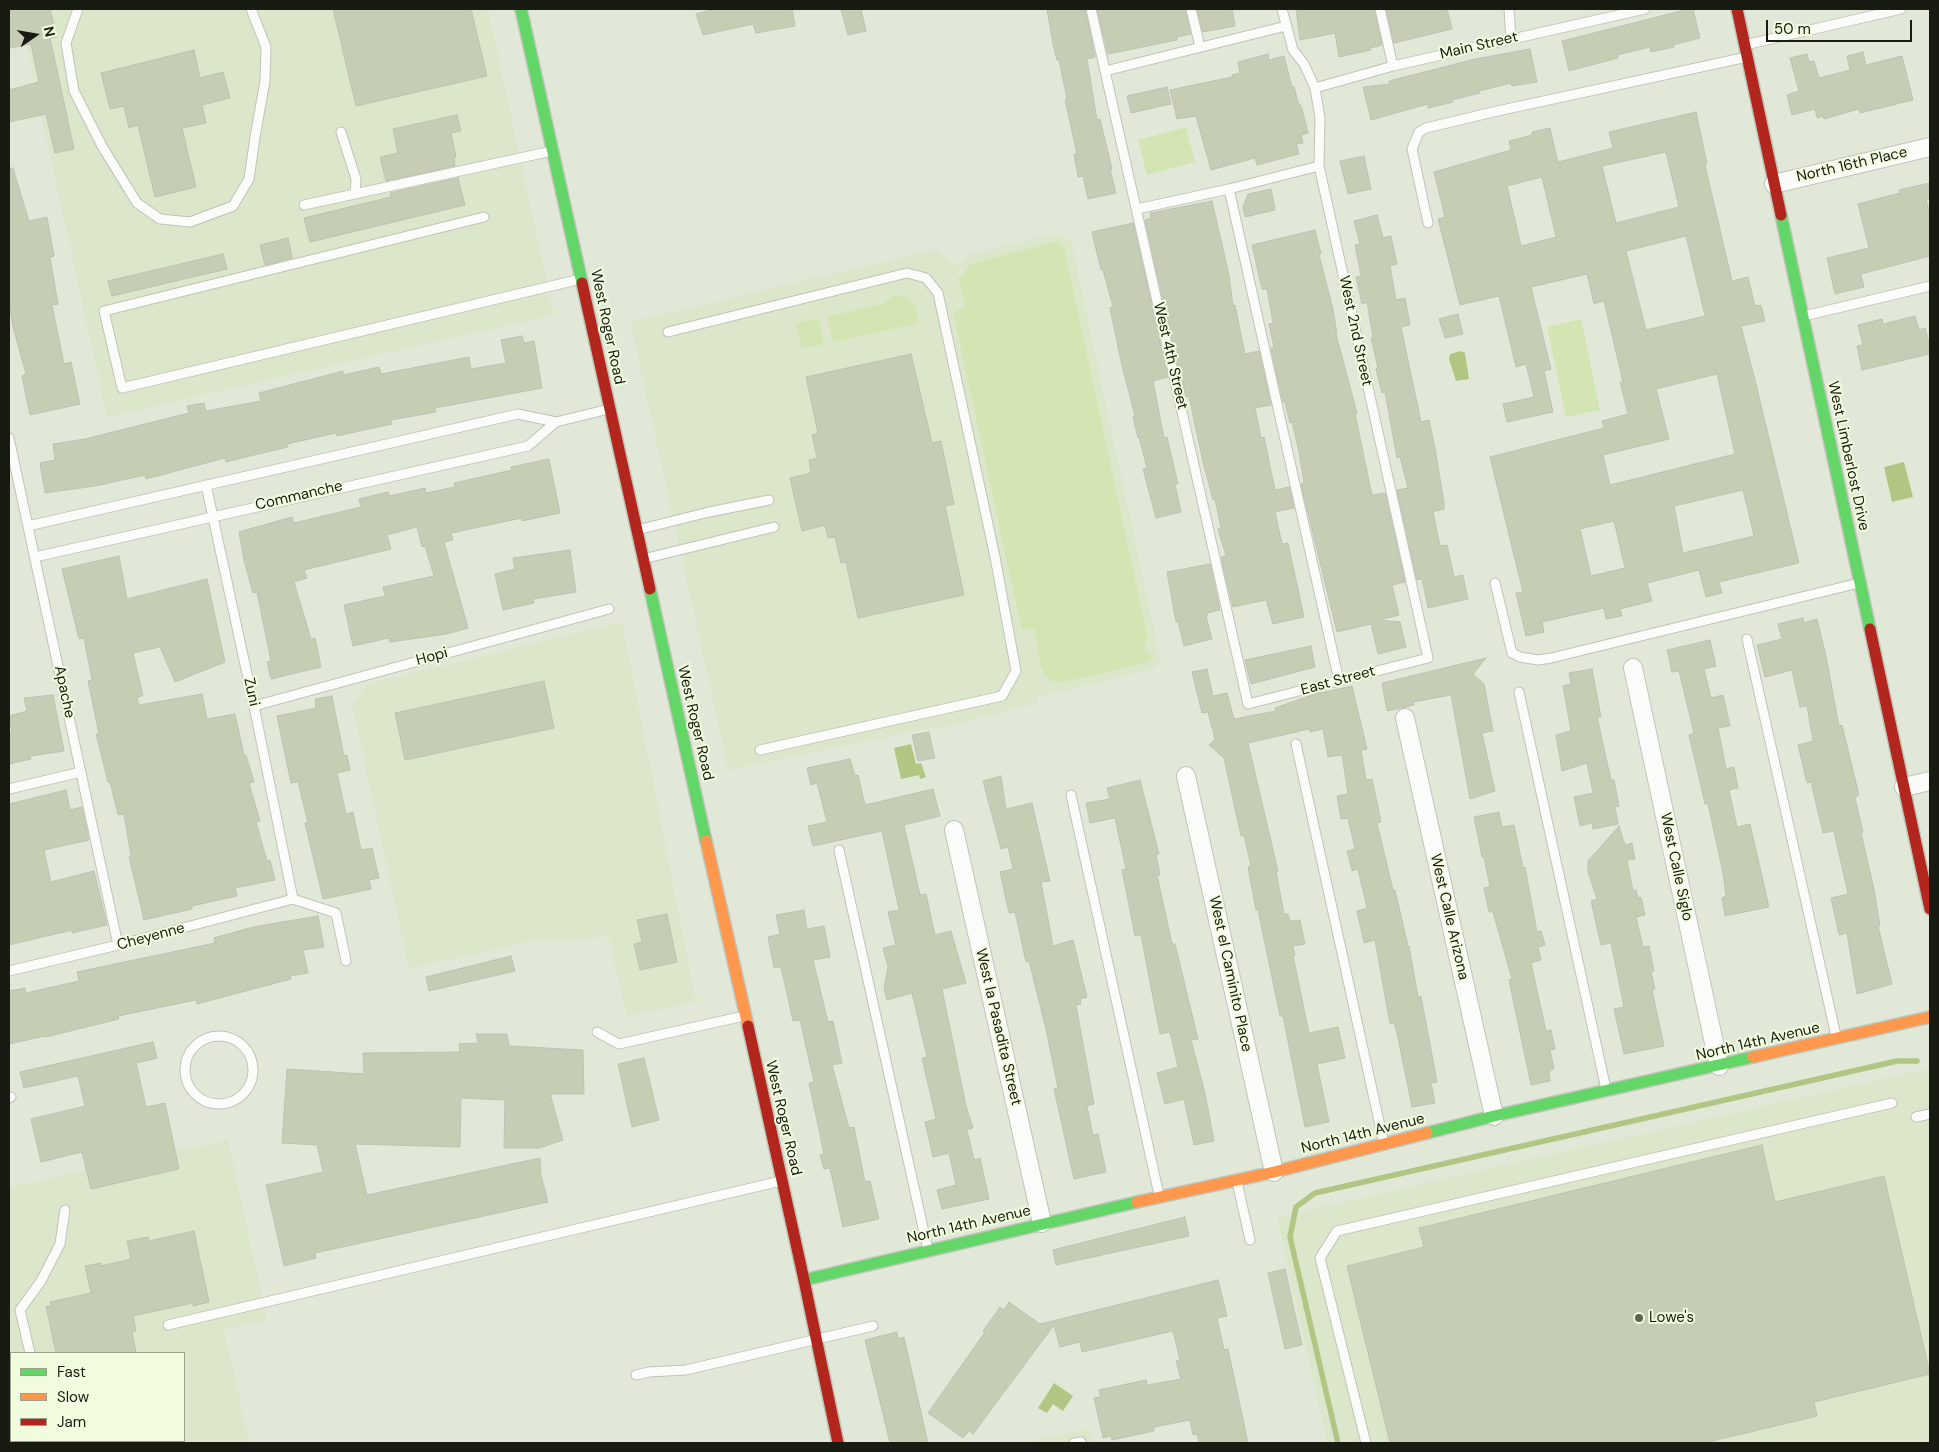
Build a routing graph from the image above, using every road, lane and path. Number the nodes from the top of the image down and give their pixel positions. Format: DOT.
graph roads {
  1 [pos="78,9"];
  2 [pos="251,9"];
  3 [pos="521,9"];
  4 [pos="1091,9"];
  5 [pos="1190,9"];
  6 [pos="1282,9"];
  7 [pos="1380,9"];
  8 [pos="1509,9"];
  9 [pos="1645,9"];
  10 [pos="1737,9"];
  11 [pos="1900,9"];
  12 [pos="1286,26"];
  13 [pos="1512,39"];
  14 [pos="1745,45"];
  15 [pos="1200,47"];
  16 [pos="1747,57"];
  17 [pos="1393,66"];
  18 [pos="1105,71"];
  19 [pos="1315,88"];
  20 [pos="341,132"];
  21 [pos="1930,147"];
  22 [pos="552,151"];
  23 [pos="1319,166"];
  24 [pos="1774,184"];
  25 [pos="1229,189"];
  26 [pos="354,194"];
  27 [pos="304,205"];
  28 [pos="1136,209"];
  29 [pos="484,217"];
  30 [pos="1428,223"];
  31 [pos="581,279"];
  32 [pos="1930,286"];
  33 [pos="1803,316"];
  34 [pos="668,332"];
  35 [pos="610,409"];
  36 [pos="556,422"];
  37 [pos="9,438"];
  38 [pos="206,485"];
  39 [pos="768,500"];
  40 [pos="213,516"];
  41 [pos="28,526"];
  42 [pos="774,527"];
  43 [pos="636,530"];
  44 [pos="35,557"];
  45 [pos="643,559"];
  46 [pos="1859,583"];
  47 [pos="1494,584"];
  48 [pos="609,609"];
  49 [pos="1747,639"];
  50 [pos="1428,658"];
  51 [pos="1633,668"];
  52 [pos="1339,681"];
  53 [pos="1518,692"];
  54 [pos="1248,704"];
  55 [pos="254,706"];
  56 [pos="1405,718"];
  57 [pos="1296,744"];
  58 [pos="760,750"];
  59 [pos="81,772"];
  60 [pos="1186,776"];
  61 [pos="1930,781"];
  62 [pos="1904,787"];
  63 [pos="9,789"];
  64 [pos="1071,795"];
  65 [pos="954,830"];
  66 [pos="839,850"];
  67 [pos="292,899"];
  68 [pos="1930,909"];
  69 [pos="118,946"];
  70 [pos="346,961"];
  71 [pos="9,971"];
  72 [pos="745,1016"];
  73 [pos="1930,1017"];
  74 [pos="597,1032"];
  75 [pos="211,1037"];
  76 [pos="1836,1039"];
  77 [pos="1719,1066"];
  78 [pos="1606,1091"];
  79 [pos="1892,1103"];
  80 [pos="1930,1114"];
  81 [pos="1494,1116"];
  82 [pos="1916,1117"];
  83 [pos="1384,1144"];
  84 [pos="1274,1172"];
  85 [pos="1236,1180"];
  86 [pos="782,1181"];
  87 [pos="1159,1197"];
  88 [pos="64,1210"];
  89 [pos="1042,1223"];
  90 [pos="1250,1240"];
  91 [pos="928,1250"];
  92 [pos="804,1280"];
  93 [pos="168,1325"];
  94 [pos="873,1326"];
  95 [pos="816,1339"];
  96 [pos="30,1352"];
  97 [pos="636,1376"];
  98 [pos="838,1443"];
  99 [pos="1074,1443"];
  100 [pos="1082,1443"];
  101 [pos="1366,1443"];
  1 -- 2 [label="lane"];
  3 -- 22 [label="street, West Roger Road"];
  4 -- 18 [label="lane, West 4th Street"];
  5 -- 15 [label="lane"];
  6 -- 12 [label="lane, West 2nd Street"];
  7 -- 17 [label="lane"];
  8 -- 13 [label="lane"];
  9 -- 13 [label="lane, Main Street"];
  10 -- 14 [label="street, West Limberlost Drive"];
  11 -- 14 [label="lane"];
  12 -- 15 [label="lane"];
  12 -- 19 [label="lane, West 2nd Street"];
  13 -- 17 [label="lane, Main Street"];
  14 -- 16 [label="street, West Limberlost Drive"];
  15 -- 18 [label="lane"];
  16 -- 24 [label="street, West Limberlost Drive"];
  16 -- 30 [label="lane"];
  17 -- 19 [label="lane, Main Street"];
  18 -- 28 [label="lane, West 4th Street"];
  19 -- 23 [label="lane, West 2nd Street"];
  20 -- 26 [label="lane"];
  21 -- 24 [label="street, North 16th Place"];
  22 -- 26 [label="lane"];
  22 -- 31 [label="street, West Roger Road"];
  23 -- 25 [label="lane"];
  23 -- 50 [label="lane, West 2nd Street"];
  24 -- 33 [label="street, West Limberlost Drive"];
  25 -- 28 [label="lane"];
  25 -- 52 [label="lane"];
  26 -- 27 [label="lane"];
  28 -- 54 [label="lane, West 4th Street"];
  29 -- 31 [label="lane"];
  31 -- 35 [label="street, West Roger Road"];
  32 -- 33 [label="lane"];
  33 -- 46 [label="street, West Limberlost Drive"];
  34 -- 58 [label="lane"];
  35 -- 36 [label="lane, Commanche"];
  35 -- 43 [label="street, West Roger Road"];
  36 -- 38 [label="lane, Commanche"];
  36 -- 40 [label="lane, Commanche"];
  37 -- 41 [label="lane, Apache"];
  38 -- 40 [label="lane, Zuni"];
  38 -- 41 [label="lane, Commanche"];
  39 -- 43 [label="lane"];
  40 -- 44 [label="lane, Commanche"];
  40 -- 55 [label="lane, Zuni"];
  41 -- 44 [label="lane, Apache"];
  42 -- 45 [label="lane"];
  43 -- 45 [label="street, West Roger Road"];
  44 -- 59 [label="lane, Apache"];
  45 -- 72 [label="street, West Roger Road"];
  46 -- 47 [label="lane"];
  46 -- 62 [label="street, West Limberlost Drive"];
  48 -- 55 [label="lane, Hopi"];
  49 -- 76 [label="lane"];
  50 -- 52 [label="lane, East Street"];
  51 -- 77 [label="street, West Calle Siglo"];
  52 -- 54 [label="lane, East Street"];
  53 -- 78 [label="lane"];
  55 -- 67 [label="lane, Zuni"];
  56 -- 81 [label="street, West Calle Arizona"];
  57 -- 83 [label="lane"];
  59 -- 63 [label="lane"];
  59 -- 69 [label="lane, Apache"];
  60 -- 84 [label="street, West el Caminito Place"];
  61 -- 62 [label="street"];
  62 -- 68 [label="street, West Limberlost Drive"];
  64 -- 87 [label="lane"];
  65 -- 89 [label="street, West la Pasadita Street"];
  66 -- 91 [label="lane"];
  67 -- 69 [label="lane, Cheyenne"];
  67 -- 70 [label="lane"];
  69 -- 71 [label="lane, Cheyenne"];
  72 -- 74 [label="lane"];
  72 -- 86 [label="street, West Roger Road"];
  73 -- 76 [label="street, North 14th Avenue"];
  75 -- 75 [label="lane"];
  76 -- 77 [label="street, North 14th Avenue"];
  77 -- 78 [label="street, North 14th Avenue"];
  78 -- 81 [label="street, North 14th Avenue"];
  79 -- 101 [label="lane"];
  80 -- 82 [label="lane"];
  81 -- 83 [label="street, North 14th Avenue"];
  83 -- 84 [label="street, North 14th Avenue"];
  84 -- 85 [label="street, North 14th Avenue"];
  85 -- 87 [label="street, North 14th Avenue"];
  85 -- 90 [label="lane"];
  86 -- 92 [label="street, West Roger Road"];
  86 -- 93 [label="lane"];
  87 -- 89 [label="street, North 14th Avenue"];
  88 -- 96 [label="lane"];
  89 -- 91 [label="street, North 14th Avenue"];
  91 -- 92 [label="street, North 14th Avenue"];
  92 -- 95 [label="street, West Roger Road"];
  94 -- 95 [label="lane"];
  95 -- 97 [label="lane"];
  95 -- 98 [label="street, West Roger Road"];
  99 -- 100 [label="lane"];
}
